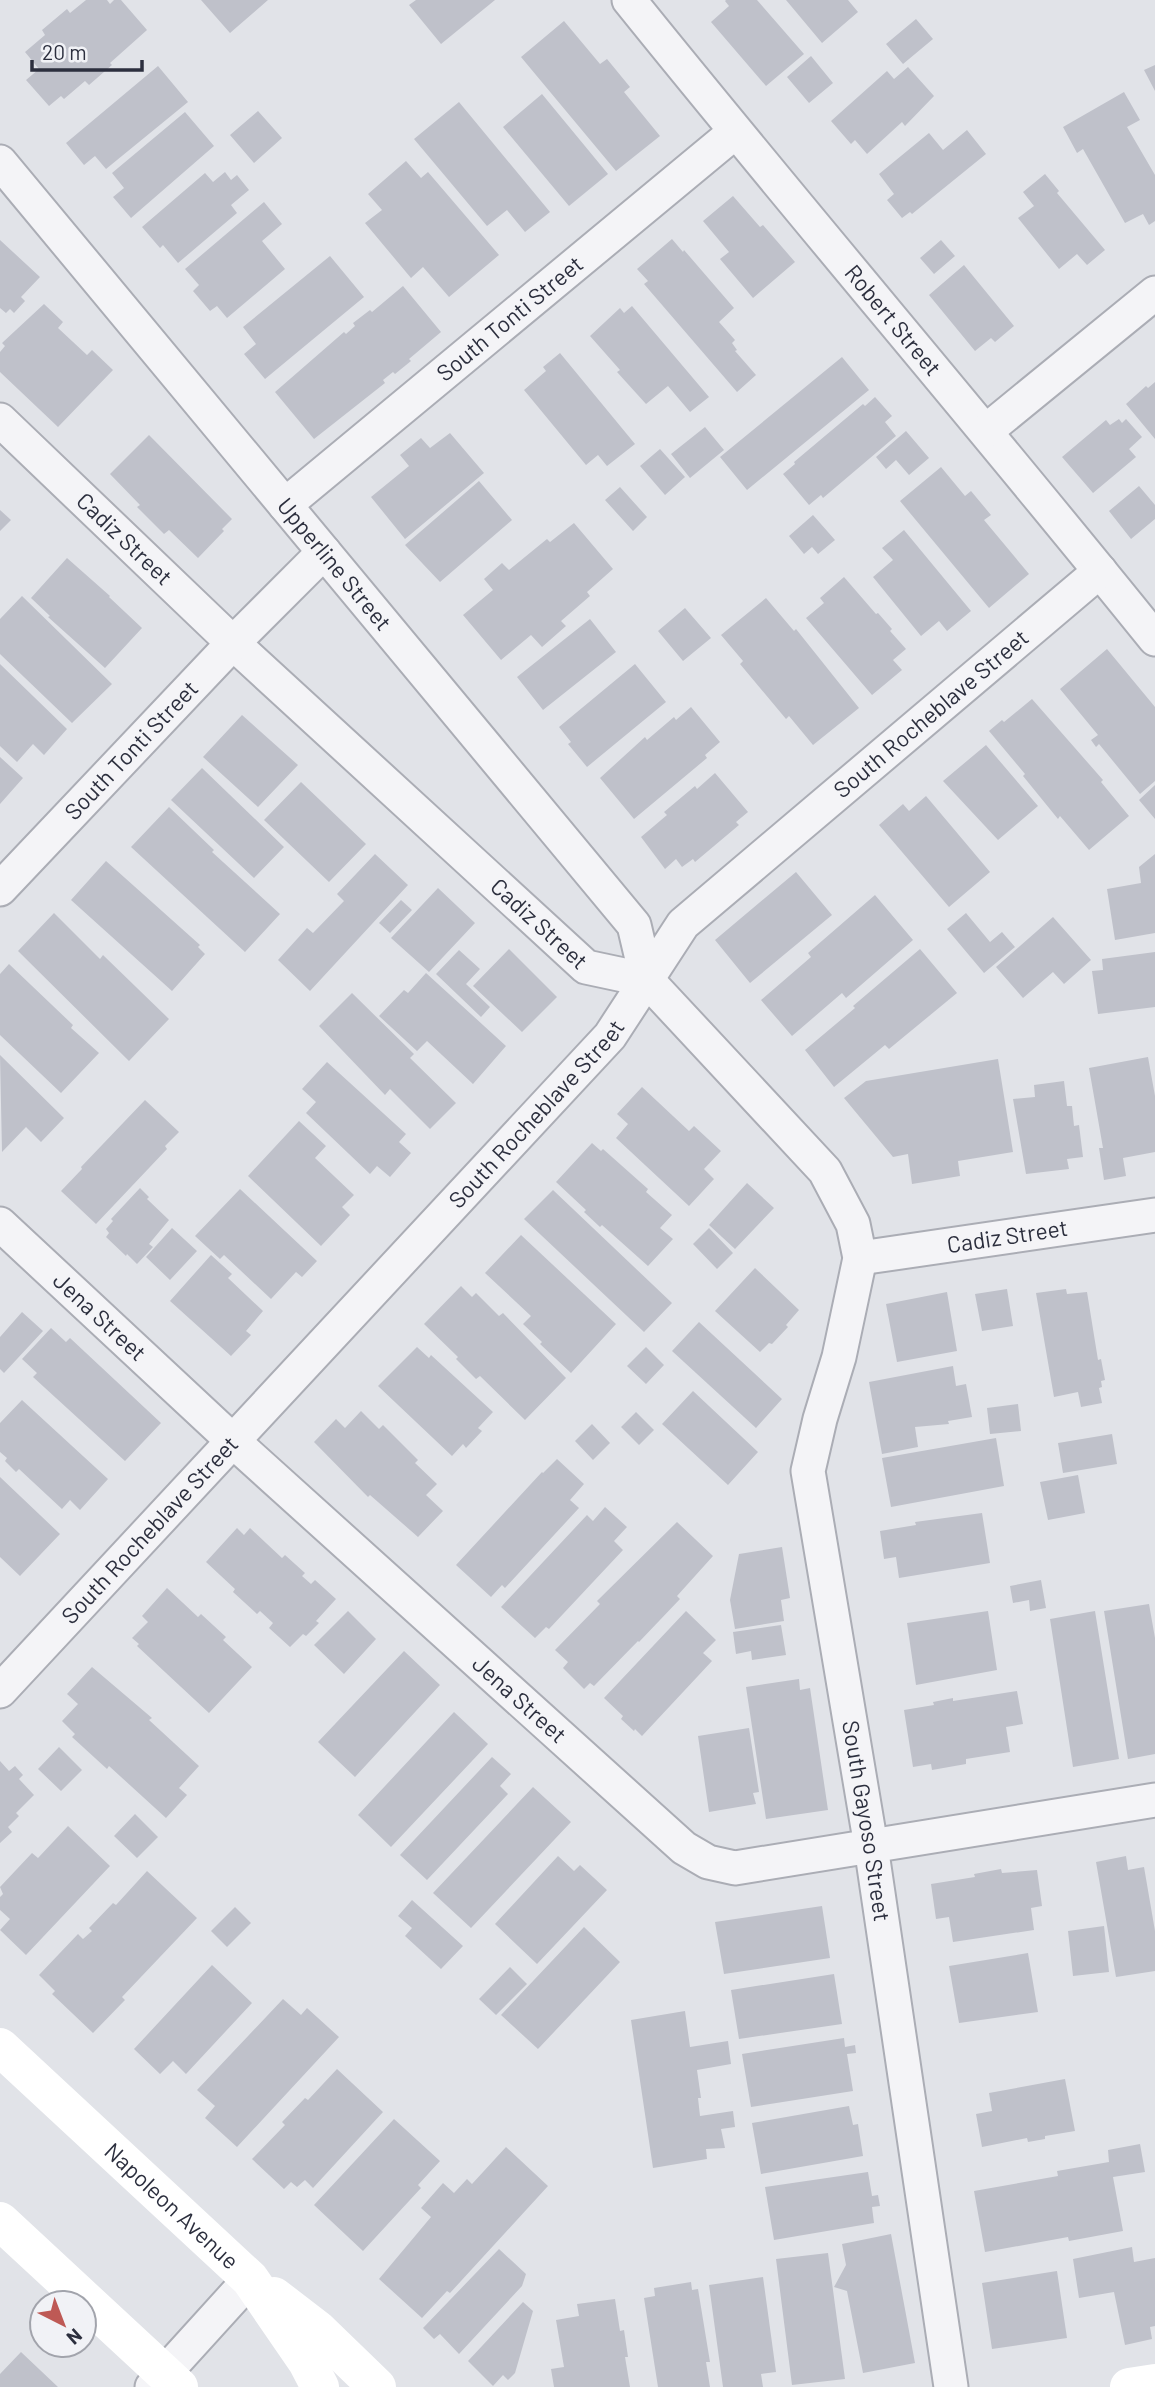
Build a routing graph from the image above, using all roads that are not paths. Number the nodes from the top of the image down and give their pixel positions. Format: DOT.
graph roads {
  1 [pos="629,0"];
  2 [pos="736,132"];
  3 [pos="0,162"];
  4 [pos="1155,293"];
  5 [pos="0,420"];
  6 [pos="986,431"];
  7 [pos="285,505"];
  8 [pos="324,552"];
  9 [pos="1100,571"];
  10 [pos="1155,639"];
  11 [pos="233,643"];
  12 [pos="0,889"];
  13 [pos="647,980"];
  14 [pos="1155,1215"];
  15 [pos="0,1224"];
  16 [pos="860,1258"];
  17 [pos="234,1442"];
  18 [pos="0,1691"];
  19 [pos="1155,1800"];
  20 [pos="871,1846"];
  21 [pos="0,2047"];
  22 [pos="0,2221"];
  23 [pos="250,2278"];
  24 [pos="165,2382"];
  25 [pos="1155,2383"];
  26 [pos="320,2387"];
  27 [pos="377,2387"];
  28 [pos="951,2387"];
  29 [pos="1129,2387"];
  1 -- 2 [label="street, Robert Street"];
  2 -- 6 [label="street, Robert Street"];
  2 -- 7 [label="street, South Tonti Street"];
  3 -- 7 [label="street, Upperline Street"];
  4 -- 6 [label="street"];
  5 -- 11 [label="street, Cadiz Street"];
  6 -- 9 [label="street, Robert Street"];
  7 -- 8 [label="street, Upperline Street"];
  8 -- 11 [label="street, South Tonti Street"];
  8 -- 13 [label="street, Upperline Street"];
  9 -- 10 [label="street, Robert Street"];
  9 -- 13 [label="street, South Rocheblave Street"];
  11 -- 12 [label="street, South Tonti Street"];
  11 -- 13 [label="street, Cadiz Street"];
  13 -- 16 [label="street"];
  13 -- 17 [label="street, South Rocheblave Street"];
  14 -- 16 [label="street, Cadiz Street"];
  15 -- 17 [label="street, Jena Street"];
  16 -- 20 [label="street, South Gayoso Street"];
  17 -- 18 [label="street, South Rocheblave Street"];
  17 -- 20 [label="street, Jena Street"];
  19 -- 20 [label="street, Jena Street"];
  20 -- 28 [label="street, South Gayoso Street"];
  21 -- 23 [label="main road, Napoleon Avenue"];
  22 -- 24 [label="main road"];
  23 -- 24 [label="street"];
  23 -- 26 [label="main road, Napoleon Avenue"];
  23 -- 27 [label="main road"];
  25 -- 29 [label="main road"];
}
